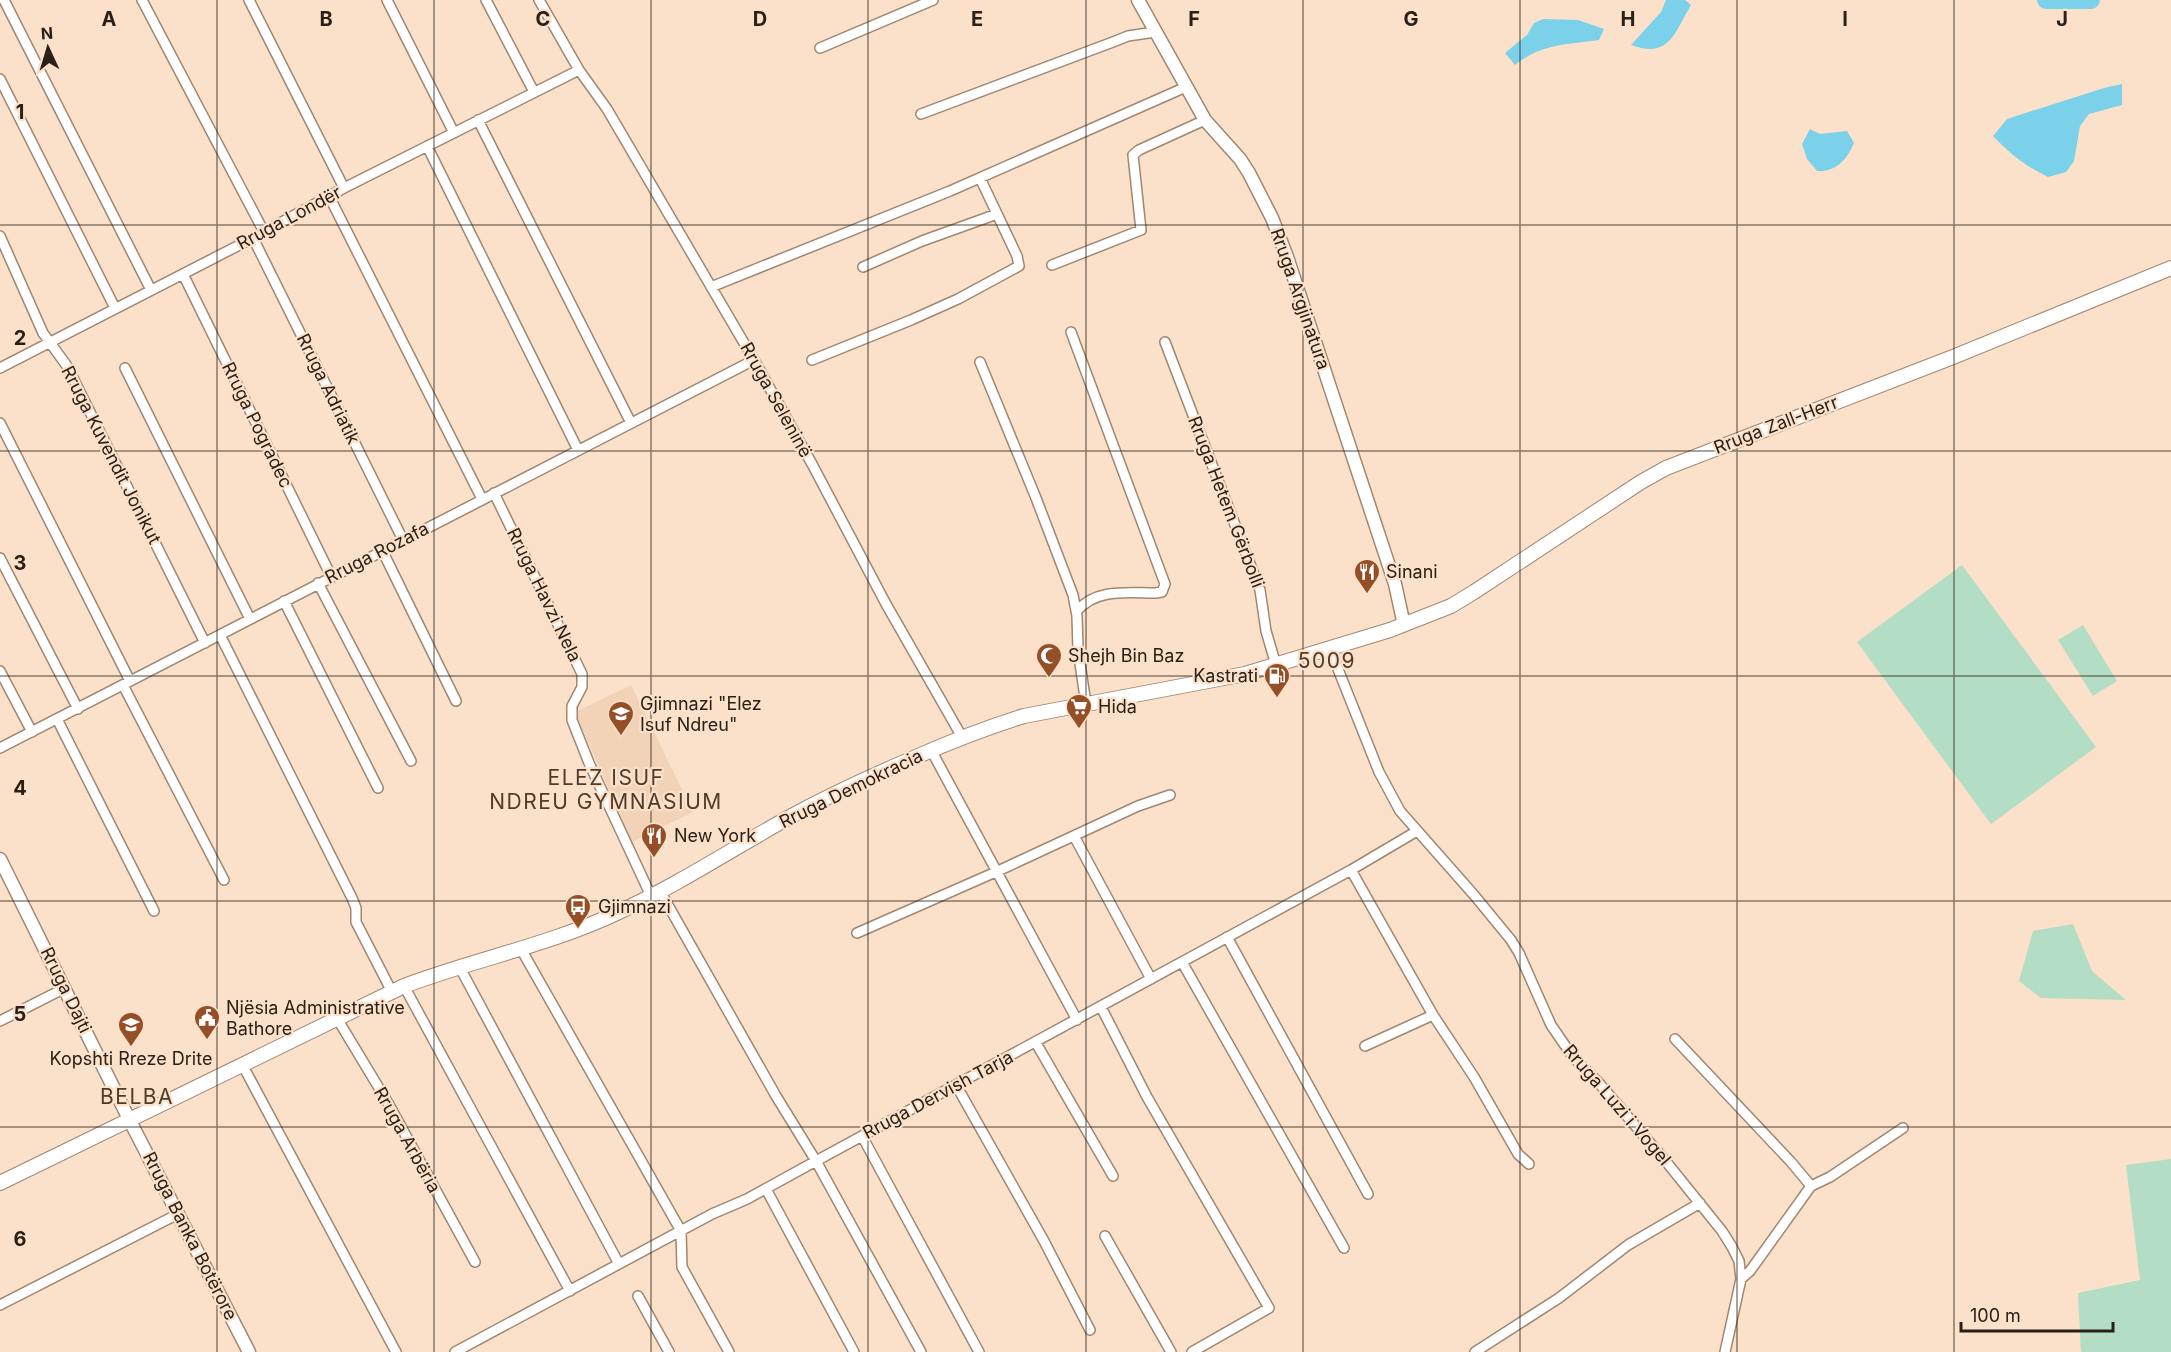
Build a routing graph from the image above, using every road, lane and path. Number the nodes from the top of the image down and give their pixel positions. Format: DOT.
graph roads {
  1 [pos="4,0"];
  2 [pos="142,0"];
  3 [pos="249,0"];
  4 [pos="387,0"];
  5 [pos="486,0"];
  6 [pos="538,0"];
  7 [pos="933,0"];
  8 [pos="1138,0"];
  9 [pos="1155,32"];
  10 [pos="820,48"];
  11 [pos="579,70"];
  12 [pos="0,79"];
  13 [pos="1186,87"];
  14 [pos="534,92"];
  15 [pos="921,114"];
  16 [pos="478,120"];
  17 [pos="1206,120"];
  18 [pos="454,133"];
  19 [pos="427,146"];
  20 [pos="980,178"];
  21 [pos="344,188"];
  22 [pos="329,196"];
  23 [pos="998,214"];
  24 [pos="264,232"];
  25 [pos="0,236"];
  26 [pos="253,238"];
  27 [pos="1052,265"];
  28 [pos="863,267"];
  29 [pos="2171,268"];
  30 [pos="183,274"];
  31 [pos="711,287"];
  32 [pos="151,290"];
  33 [pos="115,308"];
  34 [pos="1071,332"];
  35 [pos="48,342"];
  36 [pos="1165,342"];
  37 [pos="754,360"];
  38 [pos="812,360"];
  39 [pos="980,362"];
  40 [pos="0,368"];
  41 [pos="125,368"];
  42 [pos="0,423"];
  43 [pos="631,423"];
  44 [pos="578,450"];
  45 [pos="494,494"];
  46 [pos="482,499"];
  47 [pos="403,540"];
  48 [pos="382,550"];
  49 [pos="0,558"];
  50 [pos="331,576"];
  51 [pos="318,583"];
  52 [pos="284,601"];
  53 [pos="1077,611"];
  54 [pos="250,619"];
  55 [pos="1404,625"];
  56 [pos="220,634"];
  57 [pos="205,643"];
  58 [pos="1330,649"];
  59 [pos="1276,665"];
  60 [pos="0,671"];
  61 [pos="127,683"];
  62 [pos="456,701"];
  63 [pos="1086,704"];
  64 [pos="78,709"];
  65 [pos="57,719"];
  66 [pos="32,732"];
  67 [pos="962,737"];
  68 [pos="0,748"];
  69 [pos="931,750"];
  70 [pos="411,761"];
  71 [pos="378,789"];
  72 [pos="1170,795"];
  73 [pos="1417,831"];
  74 [pos="1074,836"];
  75 [pos="1,864"];
  76 [pos="1351,870"];
  77 [pos="998,872"];
  78 [pos="224,880"];
  79 [pos="656,894"];
  80 [pos="154,911"];
  81 [pos="857,933"];
  82 [pos="1227,937"];
  83 [pos="521,949"];
  84 [pos="1182,962"];
  85 [pos="459,966"];
  86 [pos="1151,979"];
  87 [pos="65,988"];
  88 [pos="398,989"];
  89 [pos="1101,1007"];
  90 [pos="1433,1015"];
  91 [pos="338,1020"];
  92 [pos="1077,1020"];
  93 [pos="0,1021"];
  94 [pos="1675,1039"];
  95 [pos="1036,1043"];
  96 [pos="1365,1046"];
  97 [pos="243,1066"];
  98 [pos="957,1085"];
  99 [pos="130,1120"];
  100 [pos="1903,1128"];
  101 [pos="862,1136"];
  102 [pos="816,1161"];
  103 [pos="1529,1164"];
  104 [pos="1113,1176"];
  105 [pos="0,1183"];
  106 [pos="1811,1186"];
  107 [pos="766,1189"];
  108 [pos="1368,1194"];
  109 [pos="1700,1203"];
  110 [pos="178,1214"];
  111 [pos="681,1231"];
  112 [pos="1105,1236"];
  113 [pos="1344,1248"];
  114 [pos="475,1262"];
  115 [pos="620,1264"];
  116 [pos="1742,1279"];
  117 [pos="570,1291"];
  118 [pos="638,1296"];
  119 [pos="0,1305"];
  120 [pos="1090,1330"];
  121 [pos="249,1352"];
  122 [pos="396,1352"];
  123 [pos="455,1352"];
  124 [pos="669,1352"];
  125 [pos="729,1352"];
  126 [pos="854,1352"];
  127 [pos="921,1352"];
  128 [pos="979,1352"];
  129 [pos="1171,1352"];
  130 [pos="1192,1352"];
  131 [pos="1475,1352"];
  132 [pos="1725,1352"];
  1 -- 32 [label="street"];
  2 -- 24 [label="street"];
  3 -- 21 [label="street"];
  4 -- 18 [label="street"];
  5 -- 14 [label="street"];
  6 -- 11 [label="street, Rruga Seleninë"];
  7 -- 10 [label="street"];
  8 -- 9 [label="street, Rruga Argjinatura"];
  9 -- 13 [label="street, Rruga Argjinatura"];
  9 -- 15 [label="street"];
  11 -- 14 [label="street, Rruga Londër"];
  11 -- 31 [label="street, Rruga Seleninë"];
  12 -- 33 [label="street"];
  13 -- 17 [label="street, Rruga Argjinatura"];
  13 -- 20 [label="street"];
  14 -- 16 [label="street, Rruga Londër"];
  16 -- 18 [label="street, Rruga Londër"];
  16 -- 43 [label="street"];
  17 -- 27 [label="street"];
  17 -- 55 [label="street, Rruga Argjinatura"];
  18 -- 19 [label="street, Rruga Londër"];
  19 -- 21 [label="street, Rruga Londër"];
  19 -- 44 [label="street"];
  20 -- 23 [label="street"];
  20 -- 31 [label="street"];
  21 -- 22 [label="street, Rruga Londër"];
  22 -- 24 [label="street, Rruga Londër"];
  22 -- 46 [label="street"];
  23 -- 28 [label="street"];
  23 -- 38 [label="street"];
  24 -- 26 [label="street, Rruga Londër"];
  25 -- 35 [label="street, Rruga Kuvendit Jonikut"];
  26 -- 30 [label="street, Rruga Londër"];
  26 -- 47 [label="street, Rruga Adriatik"];
  29 -- 55 [label="main road, Rruga Zall-Herr"];
  30 -- 32 [label="street, Rruga Londër"];
  30 -- 50 [label="street, Rruga Pogradec"];
  31 -- 37 [label="street, Rruga Seleninë"];
  32 -- 33 [label="street, Rruga Londër"];
  33 -- 35 [label="street, Rruga Londër"];
  34 -- 53 [label="street"];
  35 -- 40 [label="street, Rruga Londër"];
  35 -- 57 [label="street, Rruga Kuvendit Jonikut"];
  36 -- 59 [label="street, Rruga Hetem Gërbolli"];
  37 -- 43 [label="street, Rruga Rozafa"];
  37 -- 67 [label="street, Rruga Seleninë"];
  39 -- 53 [label="street"];
  41 -- 54 [label="street"];
  42 -- 61 [label="street"];
  43 -- 44 [label="street, Rruga Rozafa"];
  44 -- 45 [label="street, Rruga Rozafa"];
  45 -- 46 [label="street, Rruga Rozafa"];
  45 -- 79 [label="street, Rruga Havzi Nela"];
  46 -- 47 [label="street, Rruga Rozafa"];
  47 -- 48 [label="street, Rruga Rozafa"];
  48 -- 50 [label="street, Rruga Rozafa"];
  48 -- 62 [label="street"];
  49 -- 64 [label="street"];
  50 -- 51 [label="street, Rruga Rozafa"];
  51 -- 52 [label="street, Rruga Rozafa"];
  51 -- 70 [label="street"];
  52 -- 54 [label="street, Rruga Rozafa"];
  52 -- 71 [label="street"];
  53 -- 63 [label="street"];
  54 -- 56 [label="street, Rruga Rozafa"];
  55 -- 58 [label="main road, Rruga Demokracia"];
  56 -- 57 [label="street, Rruga Rozafa"];
  56 -- 88 [label="street"];
  57 -- 61 [label="street, Rruga Rozafa"];
  58 -- 59 [label="main road, Rruga Demokracia"];
  58 -- 73 [label="street, Rruga Luzi i Vogel"];
  59 -- 63 [label="main road, Rruga Demokracia"];
  60 -- 66 [label="street"];
  61 -- 64 [label="street, Rruga Rozafa"];
  61 -- 78 [label="street"];
  63 -- 67 [label="main road, Rruga Demokracia"];
  64 -- 65 [label="street, Rruga Rozafa"];
  65 -- 66 [label="street, Rruga Rozafa"];
  65 -- 80 [label="street"];
  66 -- 68 [label="street, Rruga Rozafa"];
  67 -- 69 [label="main road, Rruga Demokracia"];
  69 -- 77 [label="street"];
  69 -- 79 [label="main road, Rruga Demokracia"];
  72 -- 74 [label="street"];
  73 -- 76 [label="street, Rruga Dervish Tarja"];
  73 -- 109 [label="street, Rruga Luzi i Vogel"];
  74 -- 77 [label="street"];
  74 -- 86 [label="street"];
  75 -- 87 [label="street, Rruga Dajti"];
  76 -- 82 [label="street, Rruga Dervish Tarja"];
  76 -- 90 [label="street"];
  77 -- 81 [label="street"];
  77 -- 92 [label="street"];
  79 -- 83 [label="main road, Rruga Demokracia"];
  79 -- 102 [label="street, Rruga Havzi Nela"];
  82 -- 84 [label="street, Rruga Dervish Tarja"];
  82 -- 108 [label="street"];
  83 -- 85 [label="main road, Rruga Demokracia"];
  83 -- 111 [label="street"];
  84 -- 86 [label="street, Rruga Dervish Tarja"];
  84 -- 113 [label="street"];
  85 -- 88 [label="main road, Rruga Demokracia"];
  85 -- 115 [label="street"];
  86 -- 89 [label="street, Rruga Dervish Tarja"];
  87 -- 93 [label="street"];
  87 -- 99 [label="street, Rruga Dajti"];
  88 -- 91 [label="main road, Rruga Demokracia"];
  88 -- 117 [label="street"];
  89 -- 92 [label="street, Rruga Dervish Tarja"];
  89 -- 130 [label="street"];
  90 -- 96 [label="street"];
  90 -- 103 [label="street"];
  91 -- 97 [label="main road, Rruga Demokracia"];
  91 -- 114 [label="street, Rruga Arbëria"];
  92 -- 95 [label="street, Rruga Dervish Tarja"];
  94 -- 106 [label="street"];
  95 -- 98 [label="street, Rruga Dervish Tarja"];
  95 -- 104 [label="street"];
  97 -- 99 [label="main road, Rruga Demokracia"];
  97 -- 122 [label="street"];
  98 -- 101 [label="street, Rruga Dervish Tarja"];
  98 -- 120 [label="street"];
  99 -- 105 [label="main road, Rruga Demokracia"];
  99 -- 110 [label="street, Rruga Banka Botërore"];
  100 -- 106 [label="street"];
  101 -- 102 [label="street, Rruga Dervish Tarja"];
  101 -- 128 [label="street"];
  102 -- 107 [label="street, Rruga Dervish Tarja"];
  102 -- 127 [label="street, Rruga Havzi Nela"];
  106 -- 116 [label="street"];
  107 -- 111 [label="street, Rruga Dervish Tarja"];
  107 -- 126 [label="street"];
  109 -- 116 [label="street, Rruga Luzi i Vogel"];
  109 -- 131 [label="street"];
  110 -- 119 [label="street"];
  110 -- 121 [label="street, Rruga Banka Botërore"];
  111 -- 115 [label="street, Rruga Dervish Tarja"];
  111 -- 125 [label="street"];
  112 -- 129 [label="street"];
  115 -- 117 [label="street, Rruga Dervish Tarja"];
  116 -- 132 [label="street, Rruga Luzi i Vogel"];
  117 -- 123 [label="street, Rruga Dervish Tarja"];
  118 -- 124 [label="street"];
}
